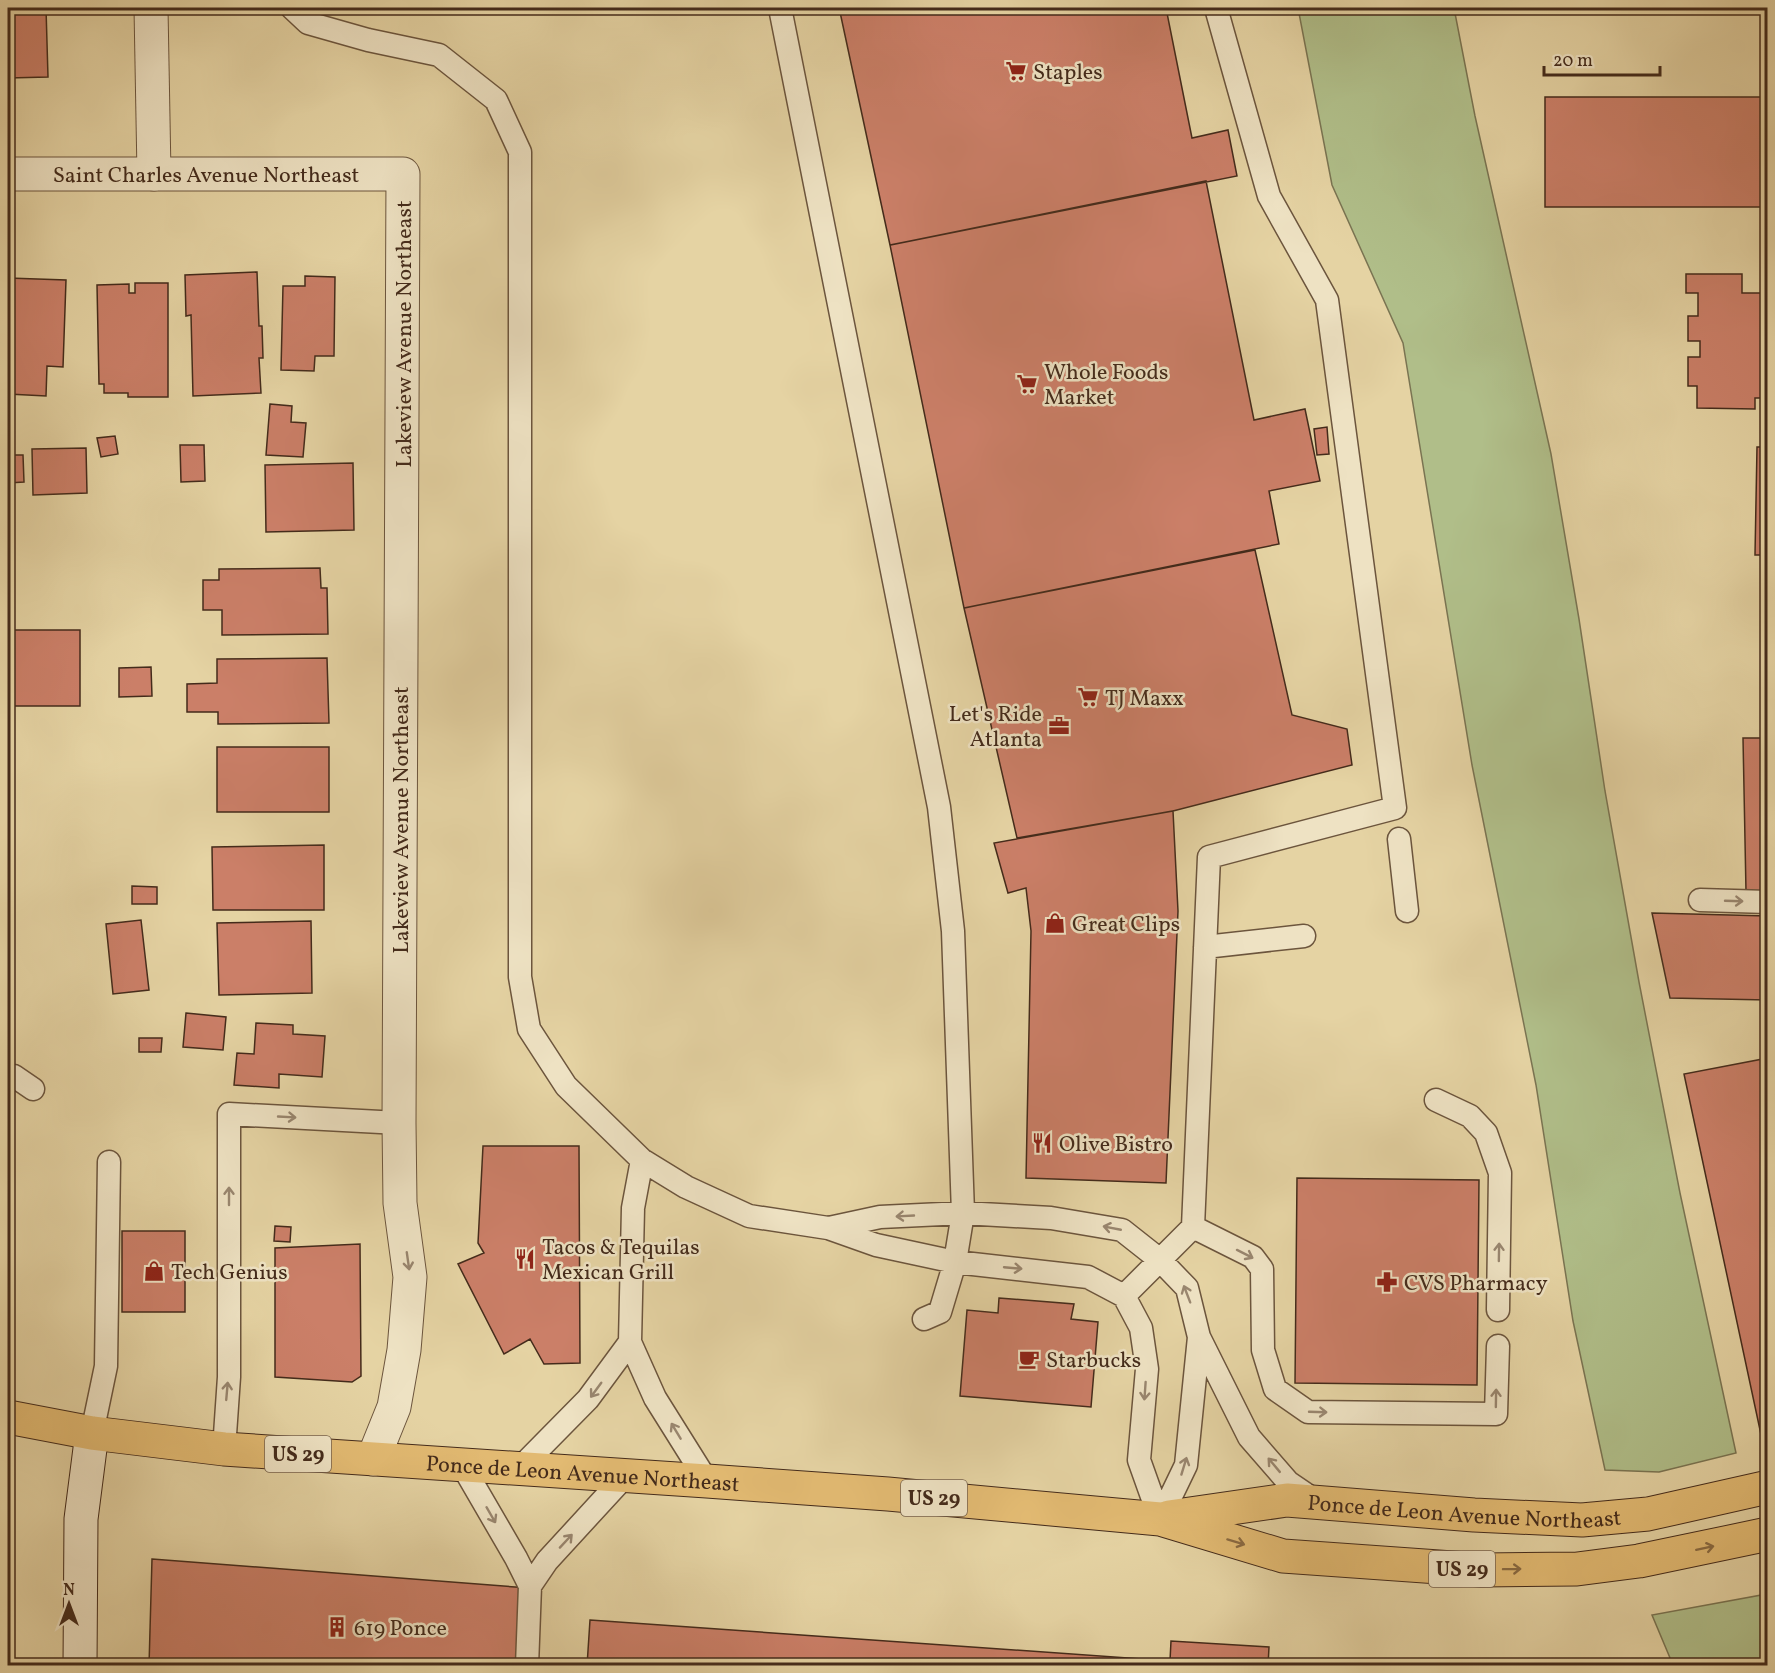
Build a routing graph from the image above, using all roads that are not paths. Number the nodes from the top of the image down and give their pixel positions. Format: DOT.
graph roads {
  1 [pos="151,8"];
  2 [pos="292,8"];
  3 [pos="780,8"];
  4 [pos="1216,8"];
  5 [pos="8,174"];
  6 [pos="154,174"];
  7 [pos="403,174"];
  8 [pos="1399,839"];
  9 [pos="1700,900"];
  10 [pos="1767,902"];
  11 [pos="1407,911"];
  12 [pos="1304,936"];
  13 [pos="1205,947"];
  14 [pos="8,1076"];
  15 [pos="33,1089"];
  16 [pos="1436,1100"];
  17 [pos="399,1123"];
  18 [pos="642,1160"];
  19 [pos="109,1162"];
  20 [pos="963,1213"];
  21 [pos="1193,1227"];
  22 [pos="828,1228"];
  23 [pos="1160,1260"];
  24 [pos="955,1262"];
  25 [pos="1124,1296"];
  26 [pos="1498,1310"];
  27 [pos="924,1319"];
  28 [pos="1199,1337"];
  29 [pos="630,1342"];
  30 [pos="1498,1346"];
  31 [pos="8,1416"];
  32 [pos="92,1433"];
  33 [pos="224,1449"];
  34 [pos="373,1459"];
  35 [pos="462,1465"];
  36 [pos="519,1469"];
  37 [pos="626,1475"];
  38 [pos="707,1481"];
  39 [pos="1767,1487"];
  40 [pos="1318,1503"];
  41 [pos="1160,1519"];
  42 [pos="1767,1534"];
  43 [pos="530,1586"];
  44 [pos="80,1665"];
  45 [pos="527,1665"];
  1 -- 6 [label="street"];
  2 -- 18 [label="lane"];
  3 -- 20 [label="lane"];
  4 -- 13 [label="lane"];
  5 -- 6 [label="street, Saint Charles Avenue Northeast"];
  6 -- 7 [label="street, Saint Charles Avenue Northeast"];
  7 -- 17 [label="street, Lakeview Avenue Northeast"];
  8 -- 11 [label="lane"];
  9 -- 10 [label="lane, one-way"];
  12 -- 13 [label="lane"];
  13 -- 21 [label="lane"];
  14 -- 15 [label="lane"];
  26 -- 16 [label="lane, one-way"];
  33 -- 17 [label="lane, one-way"];
  17 -- 34 [label="street, Lakeview Avenue Northeast, one-way"];
  18 -- 22 [label="lane"];
  18 -- 29 [label="lane"];
  19 -- 32 [label="lane"];
  20 -- 22 [label="lane, one-way"];
  23 -- 20 [label="lane, one-way"];
  20 -- 24 [label="lane"];
  21 -- 23 [label="lane"];
  21 -- 30 [label="lane, one-way"];
  22 -- 24 [label="lane"];
  23 -- 25 [label="lane"];
  28 -- 23 [label="lane, one-way"];
  24 -- 25 [label="lane, one-way"];
  24 -- 27 [label="lane"];
  25 -- 41 [label="lane, one-way"];
  40 -- 28 [label="lane, one-way"];
  41 -- 28 [label="lane, one-way"];
  29 -- 36 [label="lane, one-way"];
  38 -- 29 [label="lane, one-way"];
  31 -- 32 [label="highway, Ponce de Leon Avenue Northeast / US 29"];
  32 -- 33 [label="highway, Ponce de Leon Avenue Northeast / US 29"];
  32 -- 44 [label="street"];
  33 -- 34 [label="highway, Ponce de Leon Avenue Northeast / US 29"];
  34 -- 35 [label="highway, Ponce de Leon Avenue Northeast / US 29"];
  35 -- 36 [label="highway, Ponce de Leon Avenue Northeast / US 29"];
  35 -- 43 [label="lane, one-way"];
  36 -- 37 [label="highway, Ponce de Leon Avenue Northeast / US 29"];
  37 -- 38 [label="highway, Ponce de Leon Avenue Northeast / US 29"];
  43 -- 37 [label="lane, one-way"];
  38 -- 41 [label="highway, Ponce de Leon Avenue Northeast / US 29"];
  39 -- 40 [label="highway, Ponce de Leon Avenue Northeast / US 29"];
  40 -- 41 [label="highway, Ponce de Leon Avenue Northeast / US 29"];
  41 -- 42 [label="highway, Ponce de Leon Avenue Northeast / US 29, one-way"];
  43 -- 45 [label="lane"];
}
